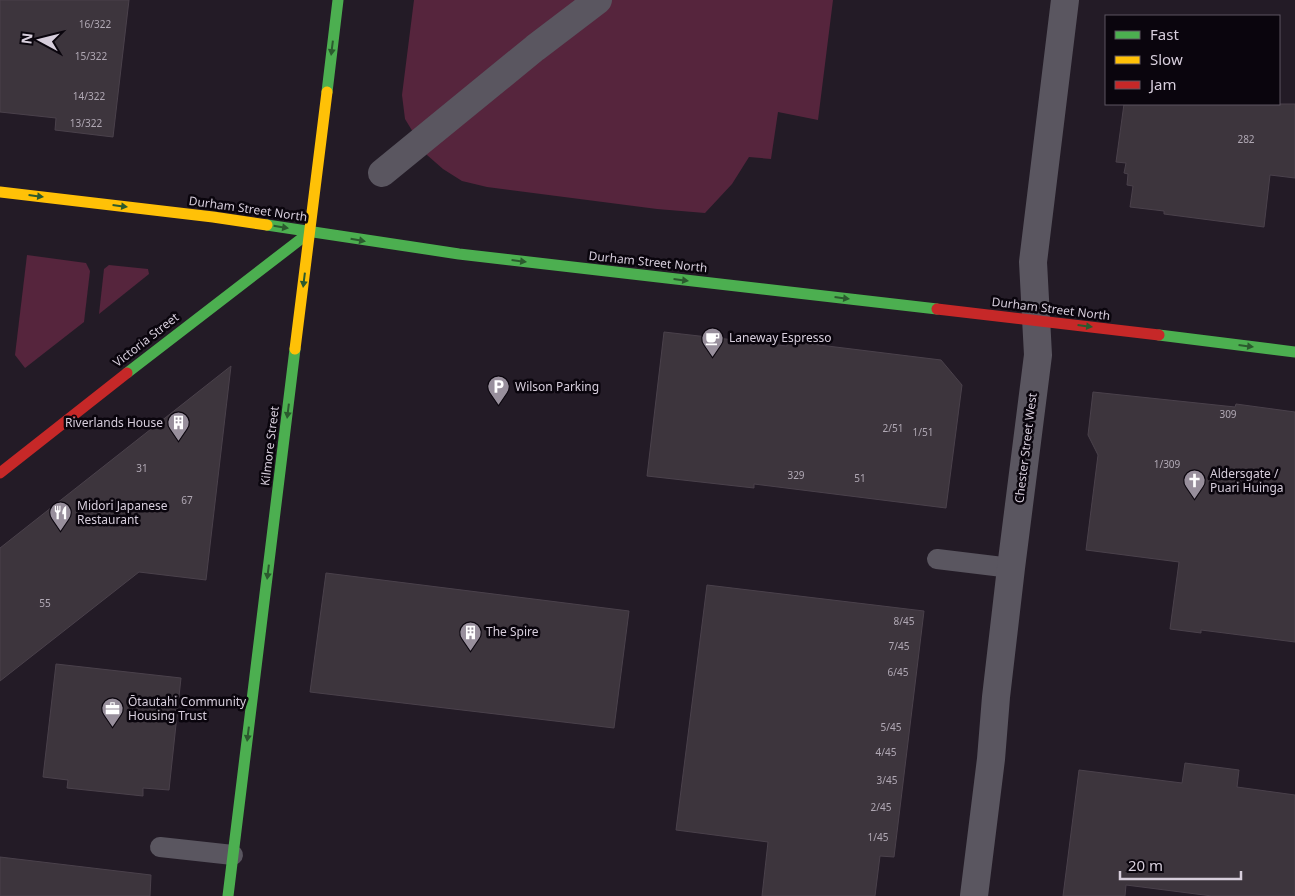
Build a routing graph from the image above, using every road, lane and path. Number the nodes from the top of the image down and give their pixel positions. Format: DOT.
graph roads {
  1 [pos="338,0"];
  2 [pos="598,0"];
  3 [pos="1065,0"];
  4 [pos="382,173"];
  5 [pos="0,192"];
  6 [pos="310,232"];
  7 [pos="1036,320"];
  8 [pos="1295,352"];
  9 [pos="0,473"];
  10 [pos="937,560"];
  11 [pos="1011,568"];
  12 [pos="160,847"];
  13 [pos="233,855"];
  14 [pos="228,896"];
  15 [pos="974,896"];
  1 -- 6 [label="main road, Kilmore Street, one-way"];
  2 -- 4 [label="street"];
  3 -- 7 [label="street, Chester Street West"];
  5 -- 6 [label="main road, Durham Street North, one-way"];
  6 -- 7 [label="main road, Durham Street North, one-way"];
  6 -- 9 [label="main road, Victoria Street"];
  6 -- 13 [label="main road, Kilmore Street, one-way"];
  7 -- 8 [label="main road, Durham Street North, one-way"];
  7 -- 11 [label="street, Chester Street West"];
  10 -- 11 [label="lane"];
  11 -- 15 [label="street, Chester Street West"];
  12 -- 13 [label="lane"];
  13 -- 14 [label="main road, Kilmore Street"];
}
